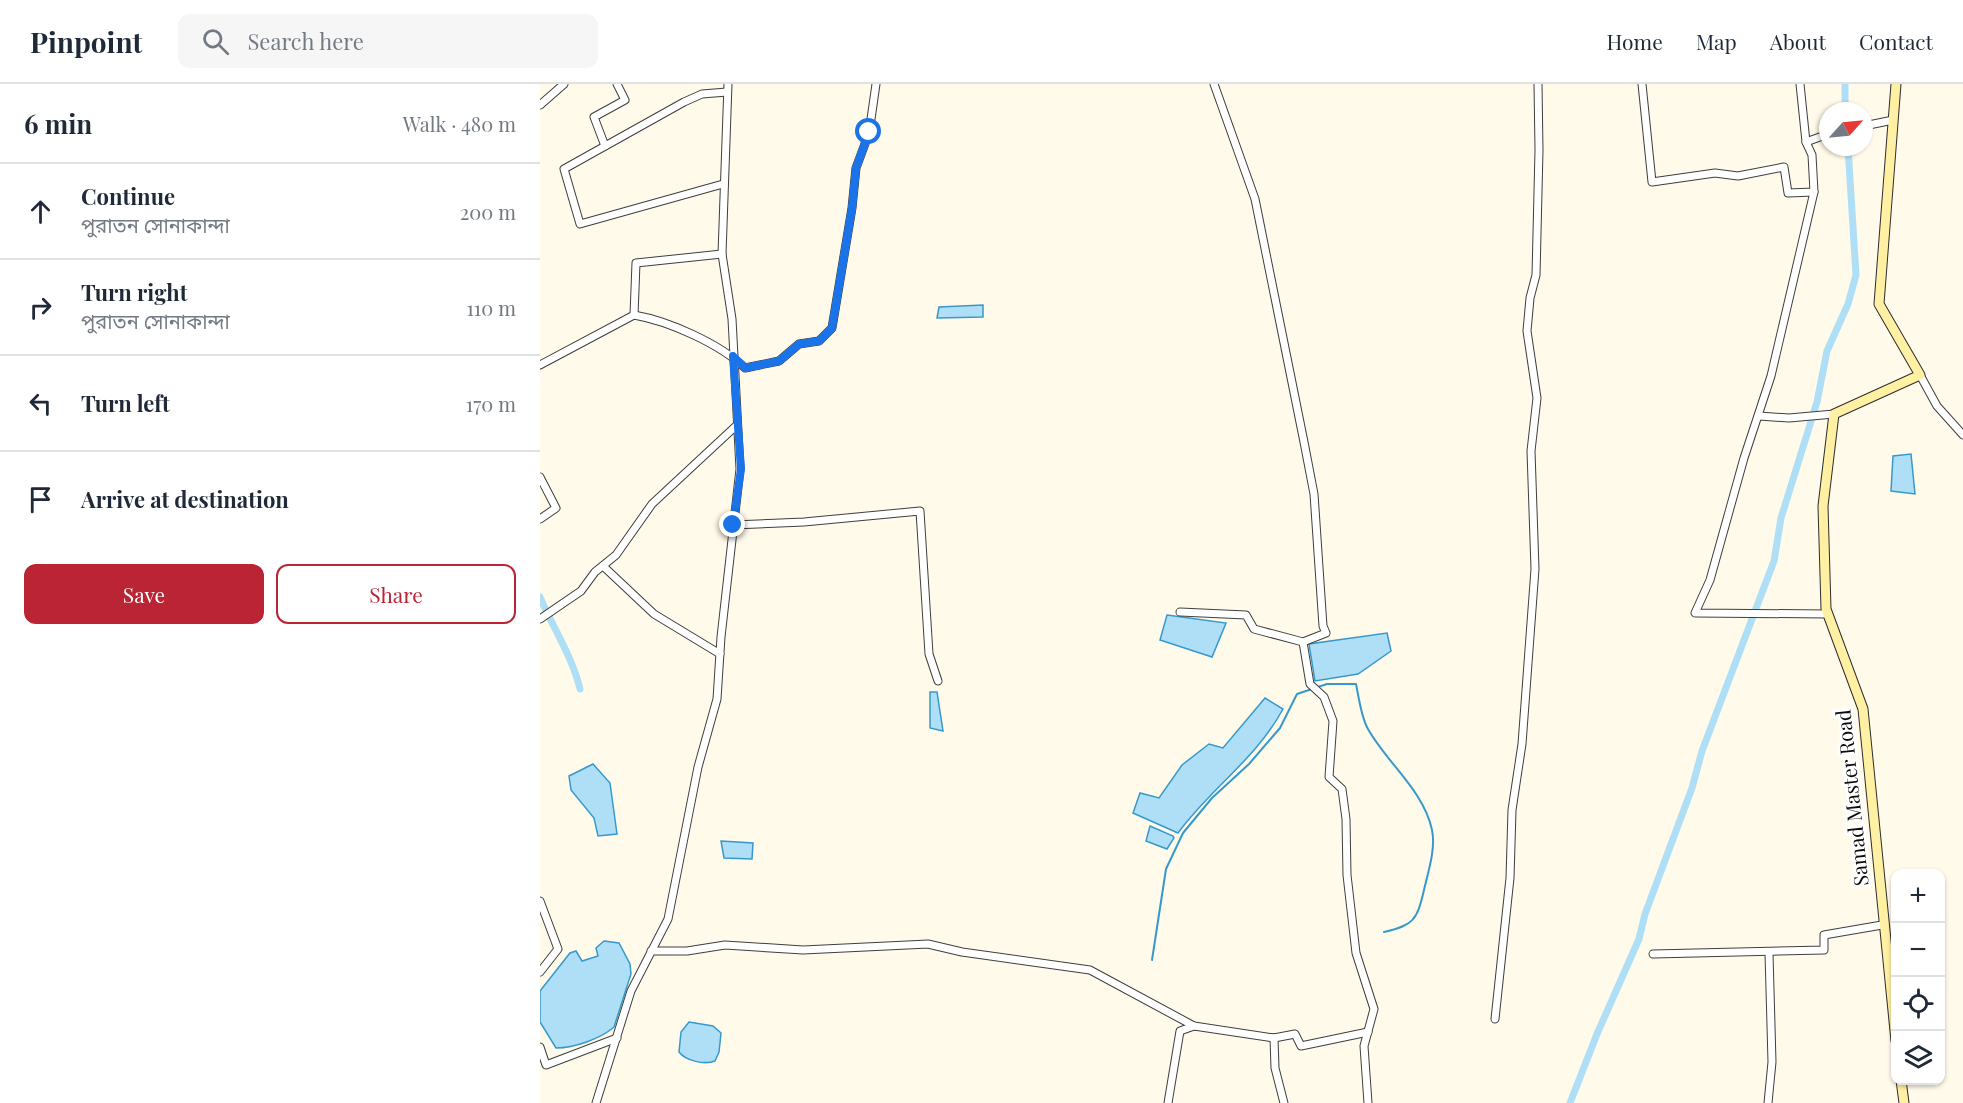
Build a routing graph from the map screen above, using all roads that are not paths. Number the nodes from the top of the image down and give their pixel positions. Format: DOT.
graph roads {
  1 [pos="564,84"];
  2 [pos="617,84"];
  3 [pos="876,84"];
  4 [pos="1214,84"];
  5 [pos="1538,84"];
  6 [pos="1642,84"];
  7 [pos="1800,84"];
  8 [pos="1896,84"];
  9 [pos="727,88"];
  10 [pos="540,105"];
  11 [pos="1893,120"];
  12 [pos="1873,124"];
  13 [pos="1819,137"];
  14 [pos="1806,141"];
  15 [pos="605,146"];
  16 [pos="723,184"];
  17 [pos="1814,192"];
  18 [pos="722,254"];
  19 [pos="634,315"];
  20 [pos="733,356"];
  21 [pos="540,365"];
  22 [pos="1920,375"];
  23 [pos="1830,414"];
  24 [pos="1759,416"];
  25 [pos="737,425"];
  26 [pos="1963,435"];
  27 [pos="540,477"];
  28 [pos="540,519"];
  29 [pos="733,525"];
  30 [pos="603,566"];
  31 [pos="1179,612"];
  32 [pos="1828,614"];
  33 [pos="542,617"];
  34 [pos="1303,642"];
  35 [pos="720,654"];
  36 [pos="938,681"];
  37 [pos="540,901"];
  38 [pos="1882,925"];
  39 [pos="651,951"];
  40 [pos="1769,953"];
  41 [pos="1653,954"];
  42 [pos="540,972"];
  43 [pos="1495,1019"];
  44 [pos="1194,1026"];
  45 [pos="1895,1031"];
  46 [pos="1368,1032"];
  47 [pos="617,1038"];
  48 [pos="1274,1038"];
  49 [pos="540,1047"];
  50 [pos="1902,1085"];
  51 [pos="596,1103"];
  52 [pos="1168,1103"];
  53 [pos="1284,1103"];
  54 [pos="1368,1103"];
  55 [pos="1768,1103"];
  56 [pos="1905,1103"];
  1 -- 10 [label="street"];
  2 -- 15 [label="street"];
  3 -- 20 [label="street"];
  4 -- 34 [label="street"];
  5 -- 43 [label="street"];
  6 -- 17 [label="street"];
  7 -- 14 [label="street"];
  8 -- 11 [label="street"];
  9 -- 15 [label="street"];
  9 -- 16 [label="street"];
  11 -- 12 [label="street"];
  11 -- 22 [label="street"];
  13 -- 14 [label="street"];
  14 -- 17 [label="street"];
  15 -- 16 [label="street"];
  16 -- 18 [label="street"];
  17 -- 24 [label="street"];
  18 -- 19 [label="street"];
  18 -- 20 [label="street"];
  19 -- 20 [label="street"];
  19 -- 21 [label="street"];
  20 -- 25 [label="street"];
  22 -- 23 [label="street"];
  22 -- 26 [label="street"];
  23 -- 24 [label="street"];
  23 -- 32 [label="street, Samad Master Road"];
  24 -- 32 [label="street"];
  25 -- 29 [label="street"];
  25 -- 30 [label="street"];
  27 -- 28 [label="street"];
  29 -- 35 [label="street"];
  29 -- 36 [label="street"];
  30 -- 33 [label="street"];
  30 -- 35 [label="street"];
  31 -- 34 [label="street"];
  32 -- 38 [label="street, Samad Master Road"];
  34 -- 46 [label="street"];
  35 -- 39 [label="street"];
  37 -- 42 [label="street"];
  38 -- 40 [label="street"];
  38 -- 45 [label="street, Samad Master Road"];
  39 -- 44 [label="street"];
  39 -- 47 [label="street"];
  40 -- 41 [label="street"];
  40 -- 55 [label="street"];
  44 -- 48 [label="street"];
  44 -- 52 [label="street"];
  46 -- 48 [label="street"];
  46 -- 54 [label="street"];
  47 -- 49 [label="street"];
  47 -- 51 [label="street"];
  48 -- 53 [label="street"];
  50 -- 56 [label="street"];
}
